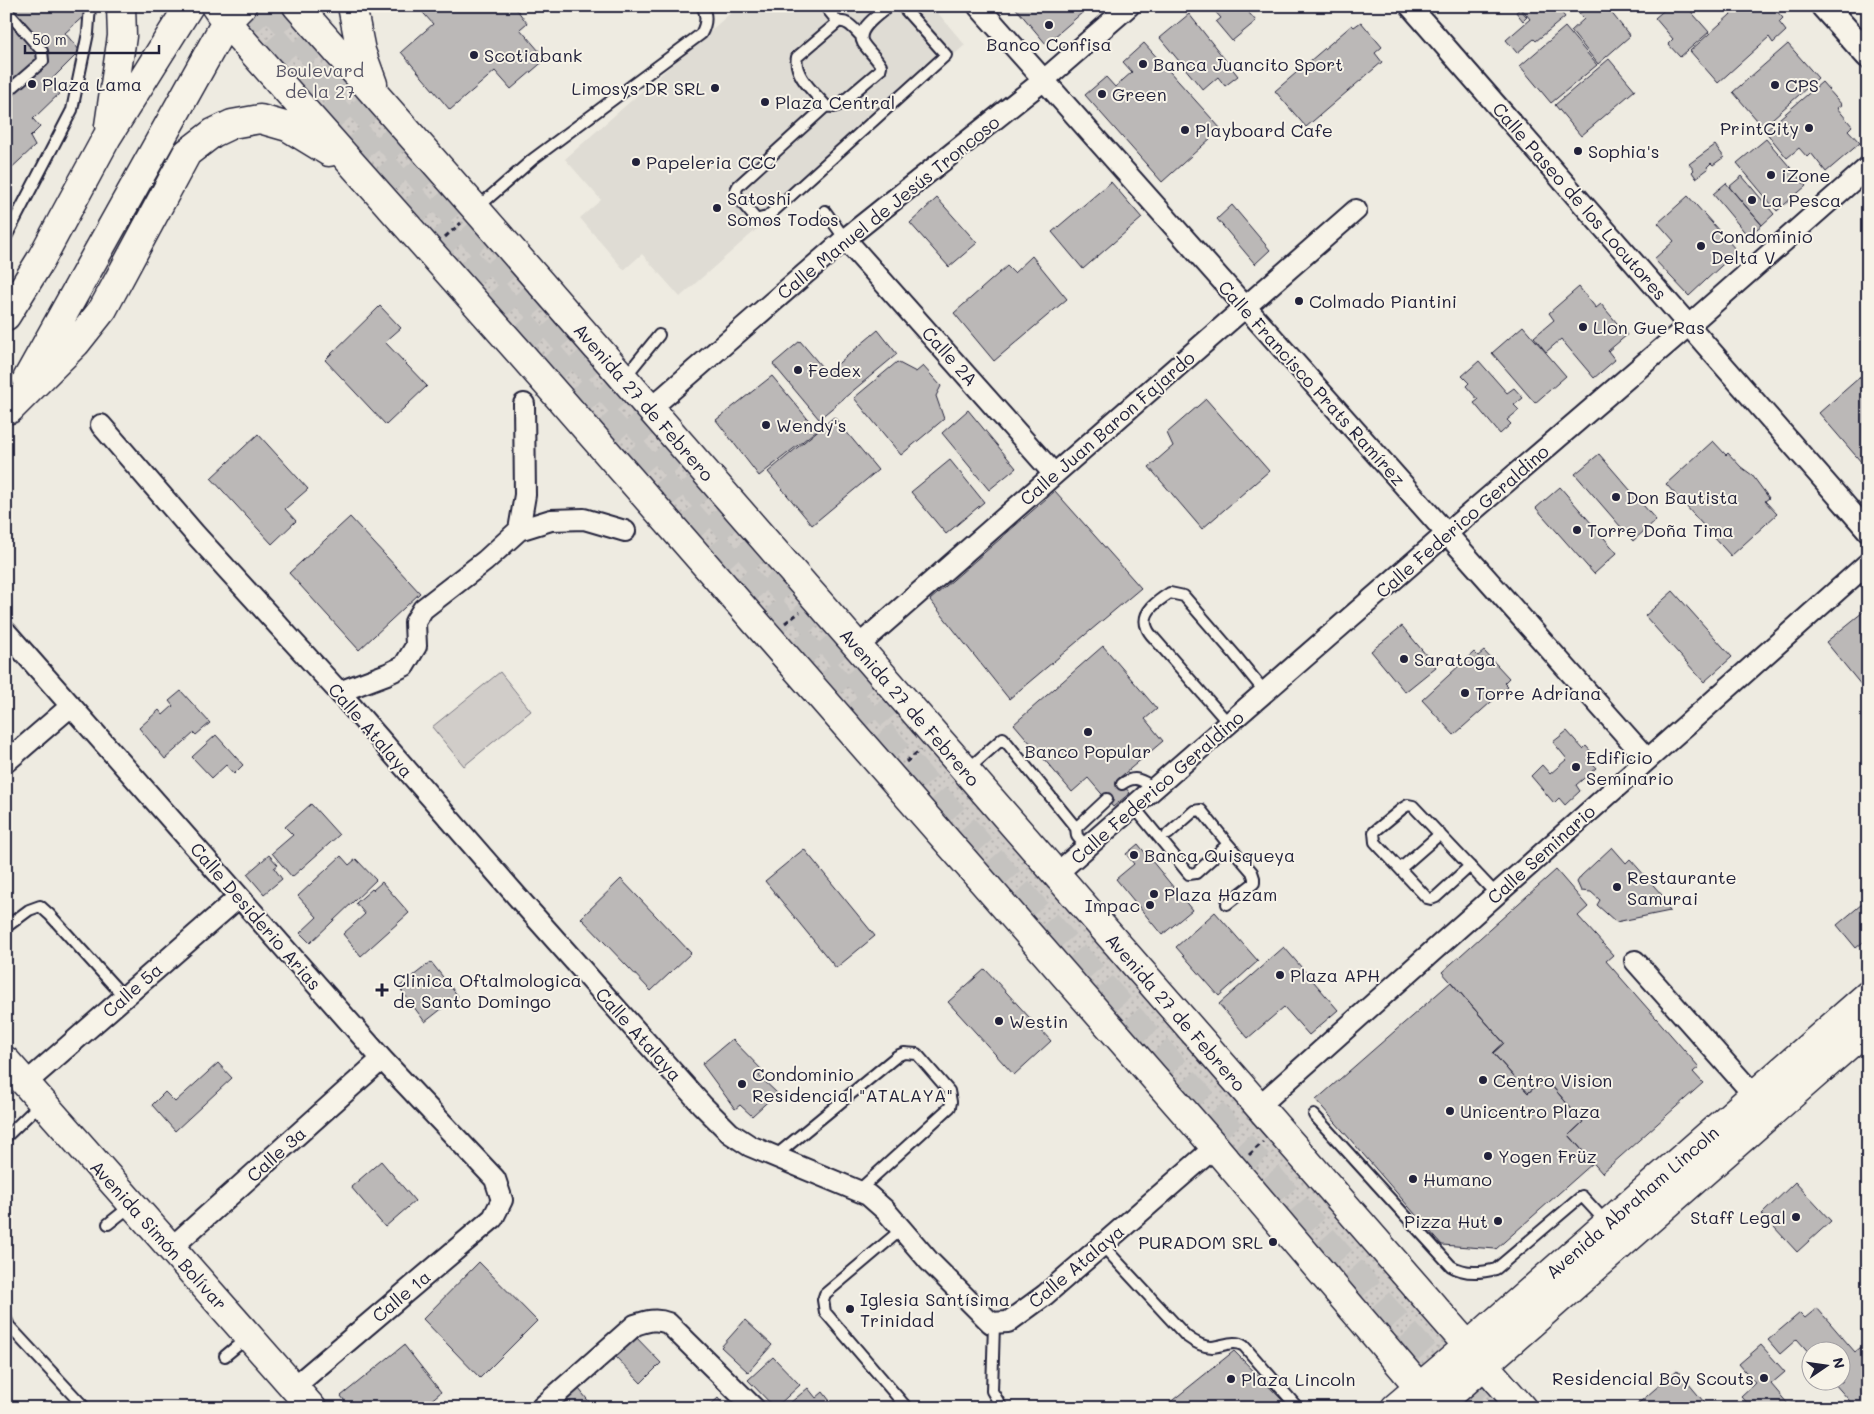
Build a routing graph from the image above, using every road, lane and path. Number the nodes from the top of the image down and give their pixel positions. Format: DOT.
graph roads {
  1 [pos="90,6"];
  2 [pos="120,6"];
  3 [pos="189,6"];
  4 [pos="297,6"];
  5 [pos="352,6"];
  6 [pos="702,6"];
  7 [pos="825,6"];
  8 [pos="889,6"];
  9 [pos="902,6"];
  10 [pos="978,6"];
  11 [pos="1129,6"];
  12 [pos="1410,6"];
  13 [pos="1824,6"];
  14 [pos="6,10"];
  15 [pos="227,12"];
  16 [pos="838,22"];
  17 [pos="861,36"];
  18 [pos="1868,55"];
  19 [pos="1044,80"];
  20 [pos="6,93"];
  21 [pos="379,99"];
  22 [pos="826,106"];
  23 [pos="107,137"];
  24 [pos="354,167"];
  25 [pos="1868,167"];
  26 [pos="476,209"];
  27 [pos="1356,210"];
  28 [pos="824,211"];
  29 [pos="6,236"];
  30 [pos="845,239"];
  31 [pos="429,251"];
  32 [pos="1245,307"];
  33 [pos="6,316"];
  34 [pos="1689,325"];
  35 [pos="659,335"];
  36 [pos="624,379"];
  37 [pos="524,404"];
  38 [pos="650,409"];
  39 [pos="8,412"];
  40 [pos="101,424"];
  41 [pos="1054,474"];
  42 [pos="519,530"];
  43 [pos="1868,531"];
  44 [pos="625,532"];
  45 [pos="1446,534"];
  46 [pos="1868,563"];
  47 [pos="816,599"];
  48 [pos="6,632"];
  49 [pos="768,637"];
  50 [pos="857,647"];
  51 [pos="338,692"];
  52 [pos="1265,692"];
  53 [pos="71,706"];
  54 [pos="1228,724"];
  55 [pos="936,736"];
  56 [pos="1647,759"];
  57 [pos="6,762"];
  58 [pos="966,771"];
  59 [pos="890,776"];
  60 [pos="1122,784"];
  61 [pos="1155,788"];
  62 [pos="1107,799"];
  63 [pos="1134,807"];
  64 [pos="1076,828"];
  65 [pos="1168,834"];
  66 [pos="1440,834"];
  67 [pos="1228,844"];
  68 [pos="1087,848"];
  69 [pos="1470,866"];
  70 [pos="1400,869"];
  71 [pos="1056,874"];
  72 [pos="1496,894"];
  73 [pos="239,897"];
  74 [pos="1227,904"];
  75 [pos="6,927"];
  76 [pos="1635,961"];
  77 [pos="1868,995"];
  78 [pos="124,997"];
  79 [pos="1868,1028"];
  80 [pos="382,1059"];
  81 [pos="6,1061"];
  82 [pos="34,1093"];
  83 [pos="1754,1095"];
  84 [pos="1258,1106"];
  85 [pos="1314,1115"];
  86 [pos="1279,1129"];
  87 [pos="6,1138"];
  88 [pos="1215,1147"];
  89 [pos="774,1157"];
  90 [pos="1233,1169"];
  91 [pos="858,1191"];
  92 [pos="502,1200"];
  93 [pos="132,1205"];
  94 [pos="108,1224"];
  95 [pos="1607,1224"];
  96 [pos="902,1229"];
  97 [pos="1102,1245"];
  98 [pos="171,1248"];
  99 [pos="7,1316"];
  100 [pos="994,1324"];
  101 [pos="249,1336"];
  102 [pos="1477,1355"];
  103 [pos="225,1356"];
  104 [pos="294,1387"];
  105 [pos="1432,1403"];
  106 [pos="85,1408"];
  107 [pos="312,1408"];
  108 [pos="541,1408"];
  109 [pos="754,1408"];
  110 [pos="907,1408"];
  111 [pos="1002,1408"];
  112 [pos="1298,1408"];
  113 [pos="1395,1408"];
  114 [pos="1522,1408"];
  1 -- 29 [label="lane"];
  2 -- 23 [label="main road"];
  3 -- 23 [label="main road"];
  4 -- 21 [label="main road, Avenida 27 de Febrero"];
  5 -- 21 [label="main road"];
  6 -- 26 [label="lane"];
  7 -- 16 [label="lane"];
  8 -- 17 [label="lane"];
  9 -- 22 [label="lane"];
  10 -- 19 [label="street, Calle Francisco Prats Ramírez"];
  11 -- 19 [label="street, Calle Manuel de Jesús Troncoso"];
  12 -- 34 [label="street, Calle Paseo de los Locutores"];
  13 -- 18 [label="street"];
  14 -- 20 [label="lane"];
  15 -- 24 [label="main road"];
  15 -- 39 [label="main road"];
  16 -- 17 [label="lane"];
  16 -- 22 [label="lane"];
  17 -- 22 [label="lane"];
  19 -- 30 [label="street, Calle Manuel de Jesús Troncoso"];
  19 -- 32 [label="street, Calle Francisco Prats Ramírez"];
  21 -- 26 [label="main road, Avenida 27 de Febrero"];
  23 -- 33 [label="main road"];
  24 -- 31 [label="main road"];
  24 -- 39 [label="main road"];
  25 -- 34 [label="street, Calle Federico Geraldino"];
  26 -- 31 [label="path"];
  26 -- 36 [label="main road, Avenida 27 de Febrero"];
  27 -- 32 [label="street, Calle Juan Baron Fajardo"];
  28 -- 30 [label="lane"];
  30 -- 38 [label="street, Calle Manuel de Jesús Troncoso"];
  30 -- 41 [label="street, Calle 2A"];
  31 -- 49 [label="main road"];
  32 -- 41 [label="street, Calle Juan Baron Fajardo"];
  32 -- 45 [label="street, Calle Francisco Prats Ramírez"];
  34 -- 43 [label="street, Calle Paseo de los Locutores"];
  34 -- 45 [label="street, Calle Federico Geraldino"];
  35 -- 36 [label="lane"];
  36 -- 38 [label="main road, Avenida 27 de Febrero"];
  37 -- 42 [label="street"];
  38 -- 47 [label="main road, Avenida 27 de Febrero"];
  40 -- 51 [label="street, Calle Atalaya"];
  41 -- 50 [label="street, Calle Juan Baron Fajardo"];
  42 -- 44 [label="street"];
  42 -- 51 [label="street"];
  45 -- 52 [label="street, Calle Federico Geraldino"];
  45 -- 56 [label="street, Calle Francisco Prats Ramírez"];
  46 -- 56 [label="street, Calle Seminario"];
  47 -- 49 [label="path"];
  47 -- 50 [label="main road, Avenida 27 de Febrero"];
  48 -- 53 [label="street, Calle Desiderio Arias"];
  49 -- 59 [label="main road"];
  50 -- 55 [label="main road, Avenida 27 de Febrero"];
  51 -- 89 [label="street, Calle Atalaya"];
  52 -- 54 [label="street, Calle Federico Geraldino"];
  52 -- 54 [label="lane"];
  53 -- 57 [label="street"];
  53 -- 73 [label="street, Calle Desiderio Arias"];
  54 -- 61 [label="street, Calle Federico Geraldino"];
  55 -- 58 [label="main road, Avenida 27 de Febrero"];
  55 -- 59 [label="path"];
  56 -- 72 [label="street, Calle Seminario"];
  58 -- 64 [label="lane"];
  58 -- 71 [label="main road, Avenida 27 de Febrero"];
  59 -- 88 [label="main road"];
  60 -- 61 [label="lane"];
  61 -- 63 [label="street, Calle Federico Geraldino"];
  62 -- 64 [label="lane"];
  63 -- 67 [label="lane"];
  63 -- 68 [label="street, Calle Federico Geraldino"];
  64 -- 68 [label="lane"];
  65 -- 67 [label="lane"];
  66 -- 69 [label="lane"];
  66 -- 70 [label="lane"];
  66 -- 70 [label="lane"];
  67 -- 74 [label="lane"];
  68 -- 71 [label="street, Calle Federico Geraldino"];
  69 -- 70 [label="lane"];
  69 -- 72 [label="lane"];
  71 -- 84 [label="main road, Avenida 27 de Febrero"];
  72 -- 84 [label="street, Calle Seminario"];
  73 -- 78 [label="street, Calle 5a"];
  73 -- 80 [label="street, Calle Desiderio Arias"];
  75 -- 78 [label="lane"];
  76 -- 83 [label="street"];
  77 -- 83 [label="main road, Avenida Abraham Lincoln"];
  78 -- 82 [label="street, Calle 5a"];
  79 -- 102 [label="main road, Avenida Abraham Lincoln"];
  80 -- 92 [label="street, Calle Desiderio Arias"];
  80 -- 98 [label="street, Calle 3a"];
  81 -- 82 [label="main road, Avenida Simón Bolívar"];
  82 -- 87 [label="lane"];
  82 -- 93 [label="main road, Avenida Simón Bolívar"];
  83 -- 95 [label="main road, Avenida Abraham Lincoln"];
  84 -- 86 [label="main road, Avenida 27 de Febrero"];
  85 -- 95 [label="lane"];
  86 -- 90 [label="path"];
  86 -- 102 [label="main road, Avenida 27 de Febrero"];
  88 -- 90 [label="main road"];
  88 -- 97 [label="street, Calle Atalaya"];
  89 -- 91 [label="street, Calle Atalaya"];
  89 -- 91 [label="lane"];
  90 -- 105 [label="main road"];
  91 -- 96 [label="street, Calle Atalaya"];
  92 -- 104 [label="street, Calle 1a"];
  93 -- 94 [label="lane"];
  93 -- 98 [label="main road, Avenida Simón Bolívar"];
  95 -- 102 [label="main road, Avenida Abraham Lincoln"];
  96 -- 100 [label="street, Calle Atalaya"];
  96 -- 110 [label="lane"];
  97 -- 100 [label="street, Calle Atalaya"];
  97 -- 112 [label="lane"];
  98 -- 101 [label="main road, Avenida Simón Bolívar"];
  99 -- 106 [label="lane"];
  100 -- 111 [label="lane"];
  101 -- 103 [label="lane"];
  101 -- 104 [label="main road, Avenida Simón Bolívar"];
  102 -- 105 [label="main road, Avenida Abraham Lincoln"];
  102 -- 114 [label="main road, Avenida 27 de Febrero"];
  104 -- 107 [label="main road, Avenida Simón Bolívar"];
  105 -- 113 [label="main road, Avenida Abraham Lincoln"];
  108 -- 109 [label="street"];
}
